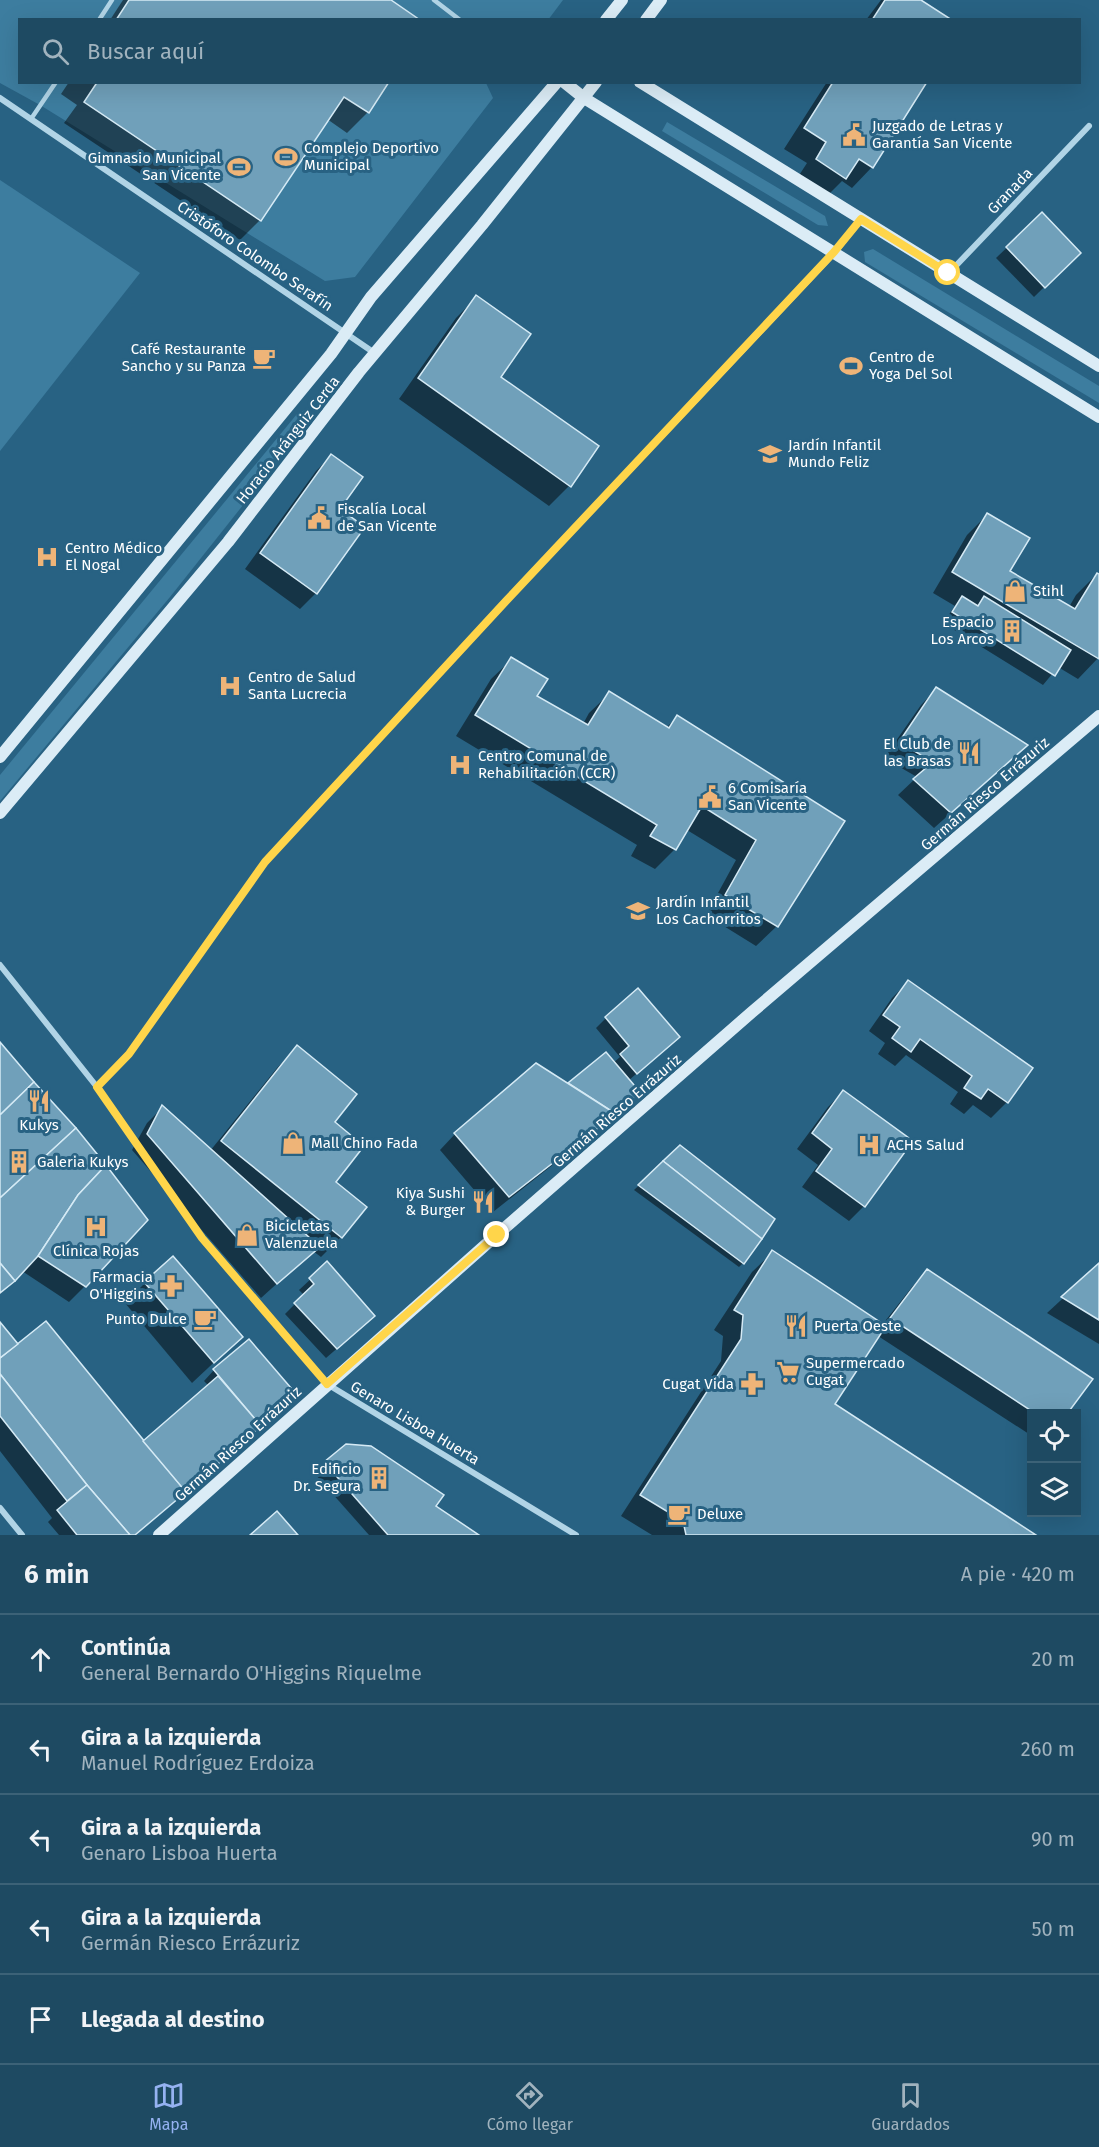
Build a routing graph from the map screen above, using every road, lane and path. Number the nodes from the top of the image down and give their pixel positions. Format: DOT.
graph roads {
  1 [pos="112,0"];
  2 [pos="434,0"];
  3 [pos="622,0"];
  4 [pos="661,0"];
  5 [pos="100,18"];
  6 [pos="457,18"];
  7 [pos="608,18"];
  8 [pos="648,18"];
  9 [pos="55,84"];
  10 [pos="555,84"];
  11 [pos="566,84"];
  12 [pos="594,84"];
  13 [pos="643,84"];
  14 [pos="0,98"];
  15 [pos="584,98"];
  16 [pos="31,119"];
  17 [pos="1089,126"];
  18 [pos="861,219"];
  19 [pos="834,252"];
  20 [pos="948,273"];
  21 [pos="347,333"];
  22 [pos="376,354"];
  23 [pos="1099,366"];
  24 [pos="1099,417"];
  25 [pos="1099,716"];
  26 [pos="0,757"];
  27 [pos="0,813"];
  28 [pos="0,965"];
  29 [pos="97,1087"];
  30 [pos="327,1384"];
  31 [pos="0,1508"];
  32 [pos="22,1535"];
  33 [pos="159,1535"];
  34 [pos="576,1535"];
  1 -- 5 [label="lane"];
  2 -- 6 [label="lane"];
  3 -- 7 [label="street"];
  4 -- 8 [label="street"];
  9 -- 16 [label="lane"];
  10 -- 21 [label="street, Horacio Aránguiz Cerda"];
  11 -- 15 [label="street"];
  12 -- 15 [label="street, Horacio Aránguiz Cerda"];
  13 -- 18 [label="street"];
  14 -- 16 [label="street, Cristóforo Colombo Serafín"];
  15 -- 19 [label="street"];
  15 -- 22 [label="street, Horacio Aránguiz Cerda"];
  16 -- 21 [label="street, Cristóforo Colombo Serafín"];
  17 -- 20 [label="street, Granada"];
  18 -- 19 [label="street"];
  18 -- 20 [label="street"];
  19 -- 24 [label="street"];
  19 -- 29 [label="street"];
  20 -- 23 [label="street"];
  21 -- 22 [label="street, Cristóforo Colombo Serafín"];
  21 -- 26 [label="street, Horacio Aránguiz Cerda"];
  22 -- 27 [label="street, Horacio Aránguiz Cerda"];
  25 -- 30 [label="street, Germán Riesco Errázuriz"];
  28 -- 29 [label="street, Genaro Lisboa Huerta"];
  29 -- 30 [label="street, Genaro Lisboa Huerta"];
  30 -- 33 [label="street, Germán Riesco Errázuriz"];
  30 -- 34 [label="street, Genaro Lisboa Huerta"];
  31 -- 32 [label="street"];
}
